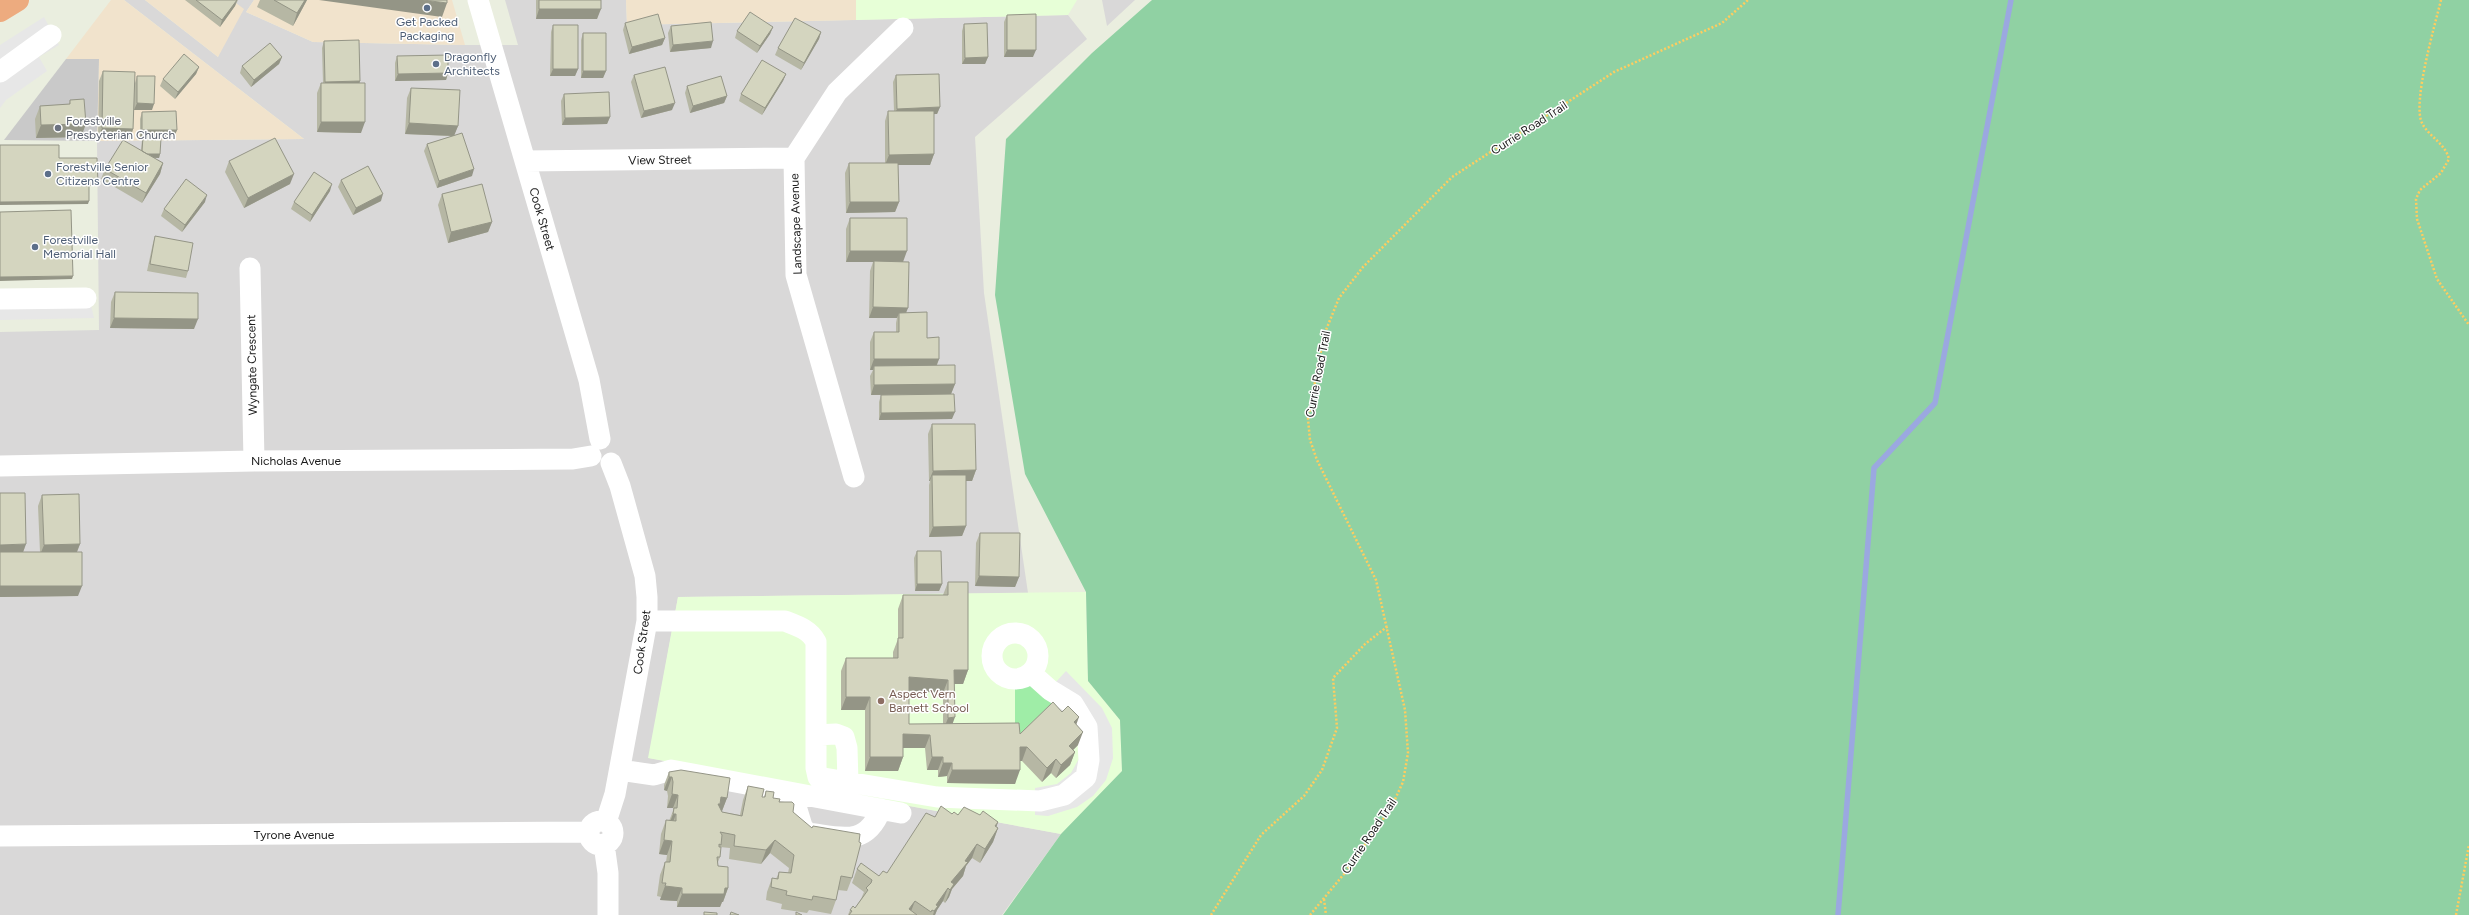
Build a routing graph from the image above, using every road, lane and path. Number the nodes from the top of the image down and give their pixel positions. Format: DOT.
graph roads {
  1 [pos="18,0"];
  2 [pos="478,0"];
  3 [pos="1748,0"];
  4 [pos="2441,0"];
  5 [pos="0,11"];
  6 [pos="903,28"];
  7 [pos="51,35"];
  8 [pos="0,72"];
  9 [pos="794,158"];
  10 [pos="525,161"];
  11 [pos="250,268"];
  12 [pos="86,298"];
  13 [pos="0,299"];
  14 [pos="2469,325"];
  15 [pos="596,447"];
  16 [pos="254,461"];
  17 [pos="0,466"];
  18 [pos="854,477"];
  19 [pos="647,621"];
  20 [pos="1388,626"];
  21 [pos="1031,673"];
  22 [pos="816,735"];
  23 [pos="620,770"];
  24 [pos="848,782"];
  25 [pos="792,793"];
  26 [pos="880,809"];
  27 [pos="901,813"];
  28 [pos="600,833"];
  29 [pos="0,836"];
  30 [pos="2469,845"];
  31 [pos="1324,898"];
  32 [pos="608,915"];
  33 [pos="1211,915"];
  34 [pos="1310,915"];
  35 [pos="1326,915"];
  36 [pos="2456,915"];
  1 -- 5 [label="highway"];
  2 -- 10 [label="street, Cook Street"];
  3 -- 20 [label="path, Currie Road Trail"];
  4 -- 14 [label="path"];
  6 -- 9 [label="street, Landscape Avenue"];
  7 -- 8 [label="street"];
  9 -- 10 [label="street, View Street"];
  9 -- 18 [label="street, Landscape Avenue"];
  10 -- 15 [label="street, Cook Street"];
  11 -- 16 [label="street, Wyngate Crescent"];
  12 -- 13 [label="street"];
  15 -- 16 [label="street, Nicholas Avenue"];
  15 -- 19 [label="street, Cook Street"];
  16 -- 17 [label="street, Nicholas Avenue"];
  19 -- 22 [label="street"];
  19 -- 23 [label="street, Cook Street"];
  20 -- 31 [label="path, Currie Road Trail"];
  20 -- 33 [label="path"];
  21 -- 24 [label="street"];
  22 -- 24 [label="street"];
  22 -- 24 [label="street"];
  23 -- 25 [label="street"];
  23 -- 28 [label="street, Cook Street"];
  25 -- 26 [label="street"];
  25 -- 26 [label="street"];
  26 -- 27 [label="street"];
  28 -- 29 [label="street, Tyrone Avenue"];
  28 -- 32 [label="street, Cook Street"];
  30 -- 36 [label="path"];
  31 -- 34 [label="path, Currie Road Trail"];
  31 -- 35 [label="path"];
}
